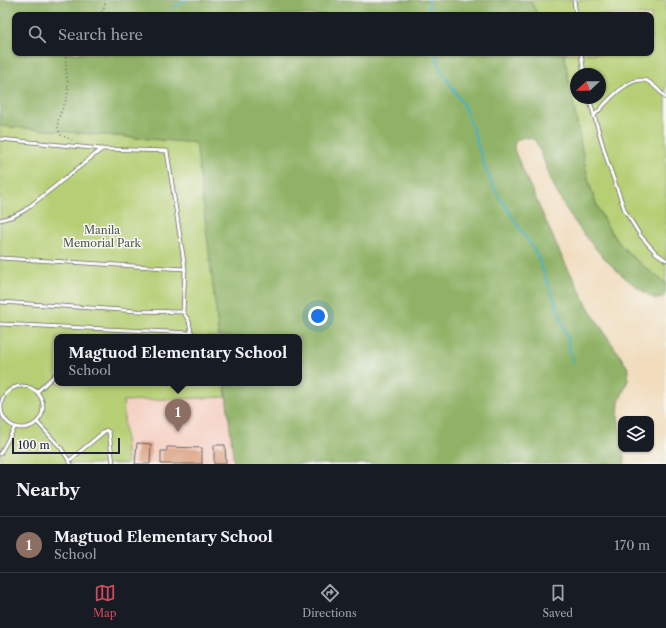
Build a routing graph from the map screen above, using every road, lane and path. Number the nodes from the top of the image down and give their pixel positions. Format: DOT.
graph roads {
  1 [pos="106,0"];
  2 [pos="574,0"];
  3 [pos="102,12"];
  4 [pos="576,12"];
  5 [pos="66,56"];
  6 [pos="581,56"];
  7 [pos="583,68"];
  8 [pos="666,98"];
  9 [pos="591,104"];
  10 [pos="594,116"];
  11 [pos="0,139"];
  12 [pos="76,142"];
  13 [pos="102,149"];
  14 [pos="0,220"];
  15 [pos="0,258"];
  16 [pos="666,260"];
  17 [pos="185,269"];
  18 [pos="0,302"];
  19 [pos="184,312"];
  20 [pos="0,324"];
  21 [pos="175,334"];
  22 [pos="192,334"];
  23 [pos="54,376"];
  24 [pos="37,392"];
  25 [pos="1,407"];
  26 [pos="37,422"];
  27 [pos="15,427"];
  28 [pos="0,454"];
  29 [pos="70,460"];
  30 [pos="72,464"];
  31 [pos="113,464"];
  1 -- 3 [label="path"];
  2 -- 4 [label="lane"];
  5 -- 12 [label="path"];
  6 -- 7 [label="lane"];
  8 -- 10 [label="lane"];
  9 -- 10 [label="lane"];
  10 -- 16 [label="lane"];
  11 -- 13 [label="lane"];
  13 -- 14 [label="lane"];
  13 -- 17 [label="lane"];
  15 -- 17 [label="lane"];
  17 -- 19 [label="lane"];
  18 -- 19 [label="lane"];
  19 -- 22 [label="lane"];
  20 -- 21 [label="lane"];
  23 -- 24 [label="lane"];
  24 -- 25 [label="lane"];
  24 -- 26 [label="lane"];
  25 -- 27 [label="lane"];
  26 -- 27 [label="lane"];
  26 -- 29 [label="lane"];
  27 -- 28 [label="lane"];
  29 -- 30 [label="lane"];
  29 -- 31 [label="lane"];
}
